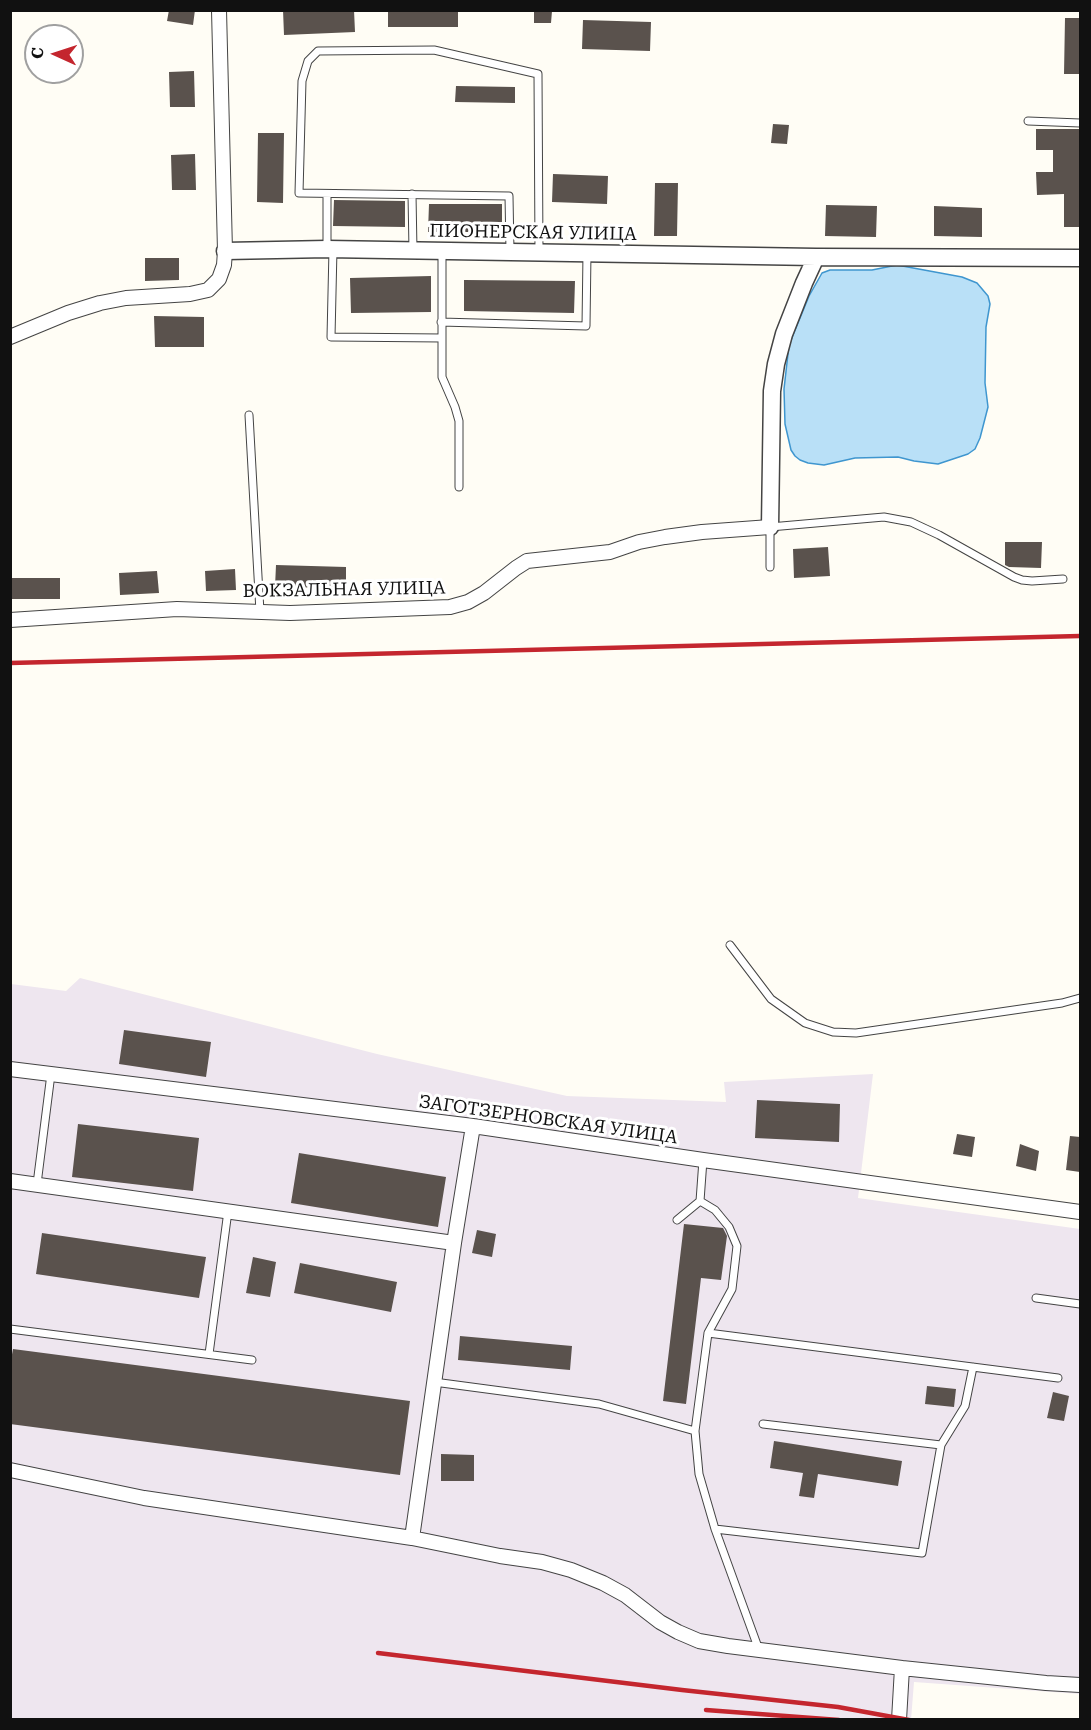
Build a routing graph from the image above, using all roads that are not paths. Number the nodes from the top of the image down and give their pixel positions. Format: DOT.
graph roads {
  1 [pos="219,10"];
  2 [pos="1028,122"];
  3 [pos="1080,123"];
  4 [pos="327,194"];
  5 [pos="412,195"];
  6 [pos="330,249"];
  7 [pos="225,251"];
  8 [pos="413,251"];
  9 [pos="442,251"];
  10 [pos="510,252"];
  11 [pos="539,253"];
  12 [pos="587,254"];
  13 [pos="816,257"];
  14 [pos="1080,258"];
  15 [pos="441,322"];
  16 [pos="10,337"];
  17 [pos="441,338"];
  18 [pos="249,415"];
  19 [pos="459,487"];
  20 [pos="771,527"];
  21 [pos="770,567"];
  22 [pos="1063,579"];
  23 [pos="260,612"];
  24 [pos="10,620"];
  25 [pos="730,945"];
  26 [pos="1080,998"];
  27 [pos="10,1069"];
  28 [pos="51,1074"];
  29 [pos="473,1126"];
  30 [pos="703,1160"];
  31 [pos="10,1181"];
  32 [pos="37,1184"];
  33 [pos="700,1201"];
  34 [pos="228,1211"];
  35 [pos="1080,1212"];
  36 [pos="677,1220"];
  37 [pos="454,1243"];
  38 [pos="1036,1298"];
  39 [pos="1080,1304"];
  40 [pos="10,1329"];
  41 [pos="708,1333"];
  42 [pos="209,1354"];
  43 [pos="252,1360"];
  44 [pos="973,1367"];
  45 [pos="1058,1378"];
  46 [pos="434,1382"];
  47 [pos="763,1424"];
  48 [pos="695,1431"];
  49 [pos="941,1445"];
  50 [pos="10,1470"];
  51 [pos="715,1529"];
  52 [pos="412,1538"];
  53 [pos="759,1650"];
  54 [pos="902,1668"];
  55 [pos="1080,1685"];
  56 [pos="899,1719"];
  1 -- 7 [label="street"];
  2 -- 3 [label="lane"];
  4 -- 5 [label="lane"];
  4 -- 6 [label="lane"];
  4 -- 11 [label="lane"];
  5 -- 8 [label="lane"];
  5 -- 10 [label="lane"];
  6 -- 7 [label="street, ПИОНЕРСКАЯ УЛИЦА"];
  6 -- 8 [label="street, ПИОНЕРСКАЯ УЛИЦА"];
  6 -- 17 [label="lane"];
  7 -- 16 [label="street"];
  8 -- 9 [label="street, ПИОНЕРСКАЯ УЛИЦА"];
  9 -- 10 [label="street, ПИОНЕРСКАЯ УЛИЦА"];
  9 -- 15 [label="lane"];
  10 -- 11 [label="street, ПИОНЕРСКАЯ УЛИЦА"];
  11 -- 12 [label="street, ПИОНЕРСКАЯ УЛИЦА"];
  12 -- 13 [label="street, ПИОНЕРСКАЯ УЛИЦА"];
  12 -- 15 [label="lane"];
  13 -- 14 [label="street, ПИОНЕРСКАЯ УЛИЦА"];
  13 -- 20 [label="street"];
  15 -- 17 [label="lane"];
  17 -- 19 [label="lane"];
  18 -- 23 [label="lane"];
  20 -- 21 [label="lane"];
  20 -- 22 [label="lane"];
  20 -- 23 [label="street, ВОКЗАЛЬНАЯ УЛИЦА"];
  23 -- 24 [label="street, ВОКЗАЛЬНАЯ УЛИЦА"];
  25 -- 26 [label="lane"];
  27 -- 28 [label="street, ЗАГОТЗЕРНОВСКАЯ УЛИЦА"];
  28 -- 29 [label="street, ЗАГОТЗЕРНОВСКАЯ УЛИЦА"];
  28 -- 32 [label="lane"];
  29 -- 30 [label="street, ЗАГОТЗЕРНОВСКАЯ УЛИЦА"];
  29 -- 37 [label="street"];
  30 -- 33 [label="lane"];
  30 -- 35 [label="street, ЗАГОТЗЕРНОВСКАЯ УЛИЦА"];
  31 -- 32 [label="street"];
  32 -- 34 [label="street"];
  33 -- 36 [label="lane"];
  33 -- 41 [label="lane"];
  34 -- 37 [label="street"];
  34 -- 42 [label="lane"];
  37 -- 46 [label="street"];
  38 -- 39 [label="lane"];
  40 -- 42 [label="lane"];
  41 -- 44 [label="lane"];
  41 -- 48 [label="lane"];
  42 -- 43 [label="lane"];
  44 -- 45 [label="lane"];
  44 -- 49 [label="lane"];
  46 -- 48 [label="lane"];
  46 -- 52 [label="street"];
  47 -- 49 [label="lane"];
  48 -- 51 [label="lane"];
  49 -- 51 [label="lane"];
  50 -- 52 [label="street"];
  51 -- 53 [label="lane"];
  52 -- 53 [label="street"];
  53 -- 54 [label="street"];
  54 -- 55 [label="street"];
  54 -- 56 [label="street"];
}
